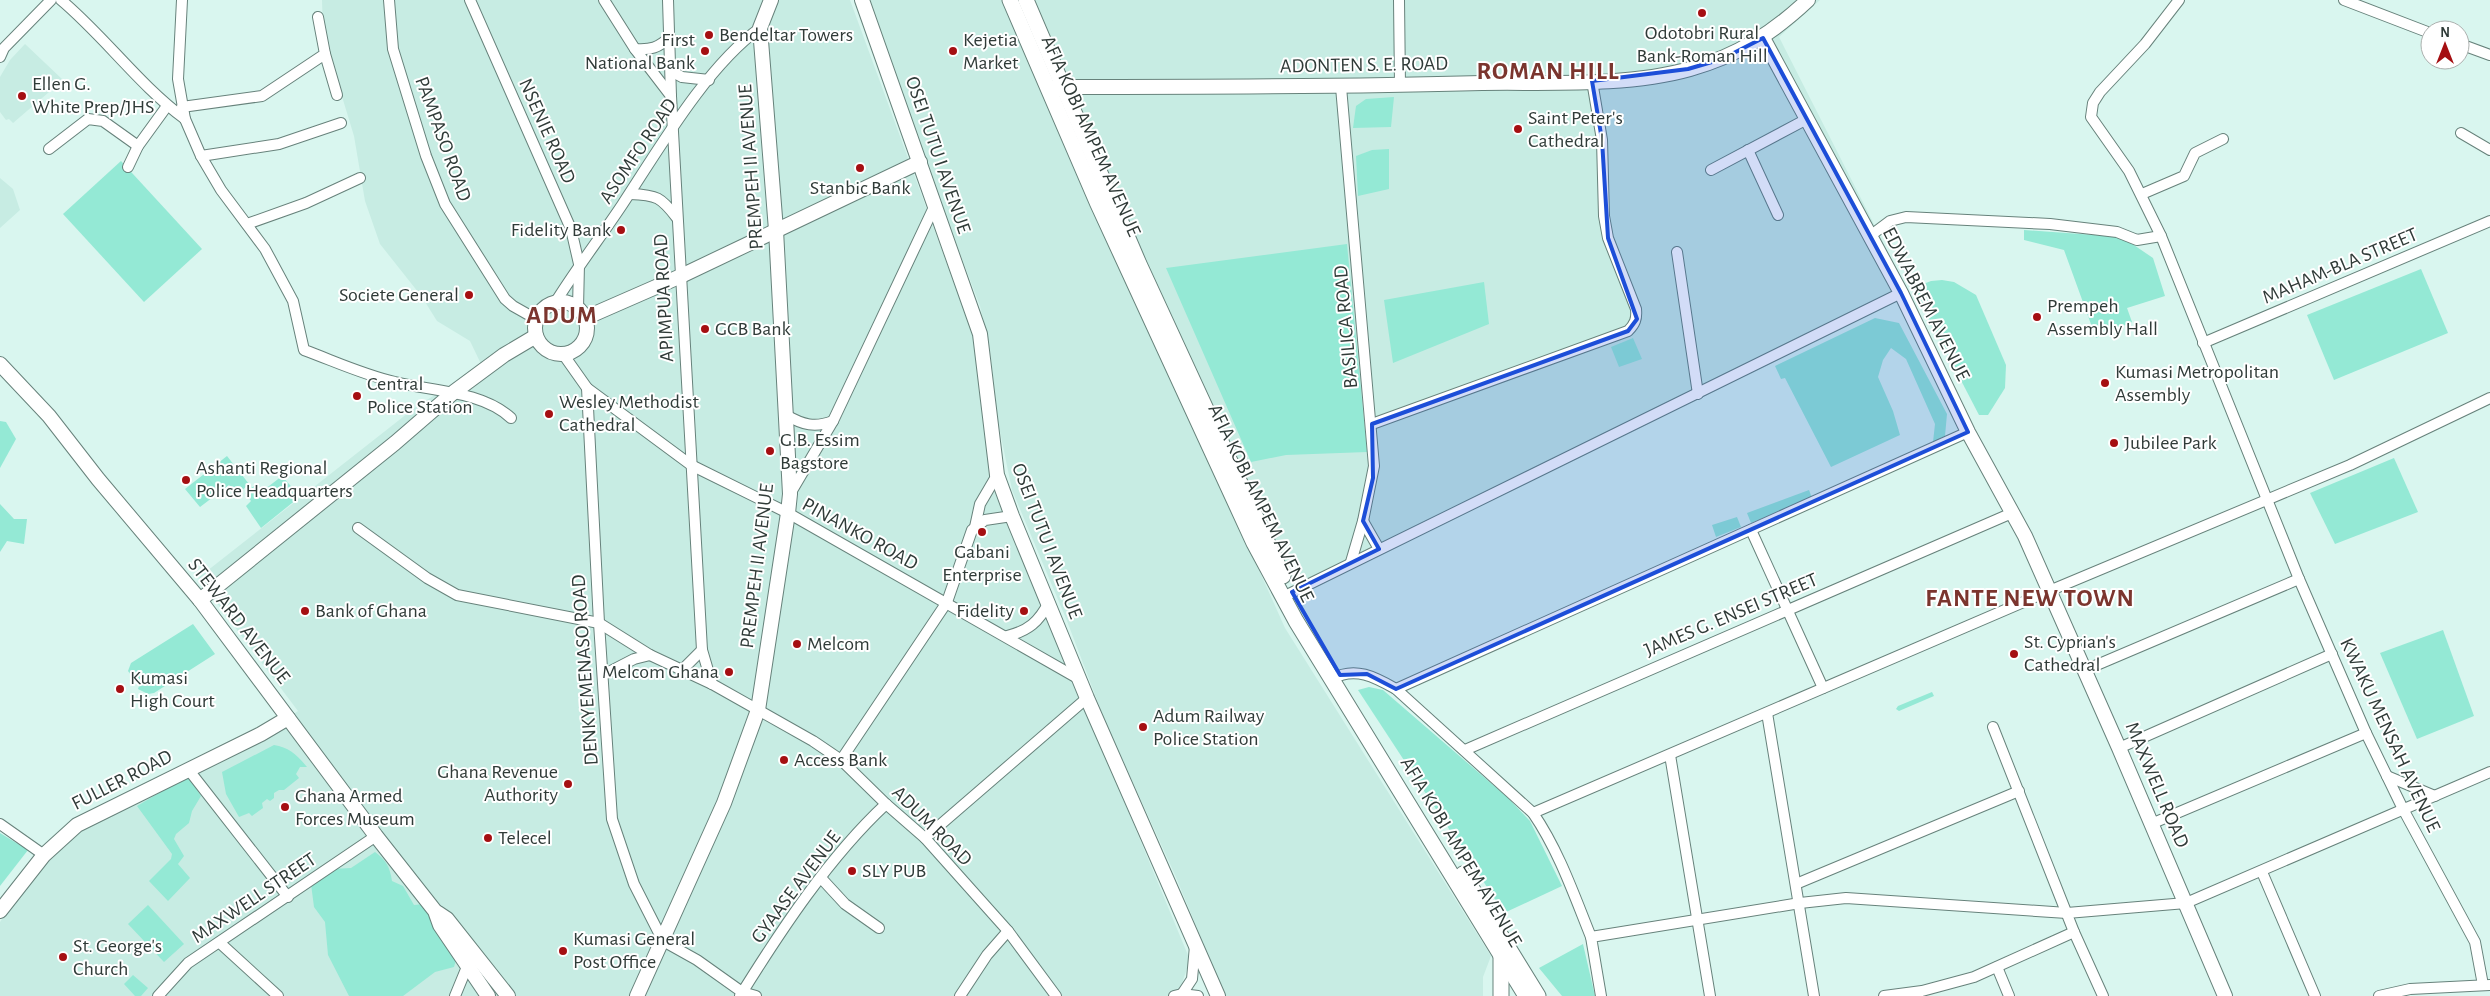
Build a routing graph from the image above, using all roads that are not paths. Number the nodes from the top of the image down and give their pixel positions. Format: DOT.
graph roads {
  1 [pos="51,0"];
  2 [pos="61,0"];
  3 [pos="182,0"];
  4 [pos="389,0"];
  5 [pos="470,0"];
  6 [pos="604,0"];
  7 [pos="668,0"];
  8 [pos="771,0"];
  9 [pos="862,0"];
  10 [pos="1010,0"];
  11 [pos="1026,0"];
  12 [pos="1399,0"];
  13 [pos="1808,0"];
  14 [pos="2179,0"];
  15 [pos="2344,0"];
  16 [pos="318,17"];
  17 [pos="760,28"];
  18 [pos="2420,29"];
  19 [pos="670,37"];
  20 [pos="1763,38"];
  21 [pos="2470,48"];
  22 [pos="635,49"];
  23 [pos="325,54"];
  24 [pos="2490,55"];
  25 [pos="0,57"];
  26 [pos="671,71"];
  27 [pos="709,80"];
  28 [pos="1592,81"];
  29 [pos="1400,85"];
  30 [pos="1342,87"];
  31 [pos="1056,89"];
  32 [pos="337,95"];
  33 [pos="671,96"];
  34 [pos="168,106"];
  35 [pos="182,107"];
  36 [pos="1806,118"];
  37 [pos="185,119"];
  38 [pos="341,123"];
  39 [pos="673,129"];
  40 [pos="2461,133"];
  41 [pos="2223,139"];
  42 [pos="138,146"];
  43 [pos="49,149"];
  44 [pos="1748,150"];
  45 [pos="2490,150"];
  46 [pos="200,156"];
  47 [pos="920,162"];
  48 [pos="128,167"];
  49 [pos="1711,170"];
  50 [pos="360,178"];
  51 [pos="630,194"];
  52 [pos="2142,194"];
  53 [pos="935,205"];
  54 [pos="1778,215"];
  55 [pos="677,218"];
  56 [pos="2490,221"];
  57 [pos="247,224"];
  58 [pos="776,230"];
  59 [pos="1870,236"];
  60 [pos="2161,236"];
  61 [pos="1677,252"];
  62 [pos="579,264"];
  63 [pos="681,276"];
  64 [pos="1901,293"];
  65 [pos="555,303"];
  66 [pos="581,313"];
  67 [pos="536,319"];
  68 [pos="536,336"];
  69 [pos="2203,343"];
  70 [pos="563,354"];
  71 [pos="0,364"];
  72 [pos="587,388"];
  73 [pos="454,392"];
  74 [pos="1698,394"];
  75 [pos="2490,398"];
  76 [pos="786,415"];
  77 [pos="511,418"];
  78 [pos="833,421"];
  79 [pos="1372,424"];
  80 [pos="1968,432"];
  81 [pos="692,465"];
  82 [pos="997,475"];
  83 [pos="790,494"];
  84 [pos="2267,498"];
  85 [pos="788,513"];
  86 [pos="2012,513"];
  87 [pos="1012,516"];
  88 [pos="1363,521"];
  89 [pos="975,527"];
  90 [pos="358,528"];
  91 [pos="1752,530"];
  92 [pos="1379,548"];
  93 [pos="1351,562"];
  94 [pos="2299,579"];
  95 [pos="2049,590"];
  96 [pos="1287,595"];
  97 [pos="200,600"];
  98 [pos="947,602"];
  99 [pos="1049,602"];
  100 [pos="1788,610"];
  101 [pos="599,623"];
  102 [pos="1006,636"];
  103 [pos="702,650"];
  104 [pos="2332,654"];
  105 [pos="650,655"];
  106 [pos="2085,670"];
  107 [pos="681,671"];
  108 [pos="603,675"];
  109 [pos="1336,677"];
  110 [pos="1079,679"];
  111 [pos="712,684"];
  112 [pos="1823,688"];
  113 [pos="1396,689"];
  114 [pos="1087,698"];
  115 [pos="758,710"];
  116 [pos="1767,713"];
  117 [pos="288,718"];
  118 [pos="1993,727"];
  119 [pos="2366,733"];
  120 [pos="2119,748"];
  121 [pos="1465,750"];
  122 [pos="1670,756"];
  123 [pos="841,760"];
  124 [pos="188,769"];
  125 [pos="2490,772"];
  126 [pos="2387,776"];
  127 [pos="2019,791"];
  128 [pos="2435,796"];
  129 [pos="886,804"];
  130 [pos="2403,810"];
  131 [pos="1533,813"];
  132 [pos="0,824"];
  133 [pos="2151,824"];
  134 [pos="376,836"];
  135 [pos="925,838"];
  136 [pos="44,854"];
  137 [pos="2262,872"];
  138 [pos="821,878"];
  139 [pos="1796,884"];
  140 [pos="288,897"];
  141 [pos="1800,902"];
  142 [pos="2186,903"];
  143 [pos="0,911"];
  144 [pos="2067,913"];
  145 [pos="1698,920"];
  146 [pos="879,928"];
  147 [pos="1008,931"];
  148 [pos="2074,932"];
  149 [pos="1591,937"];
  150 [pos="663,941"];
  151 [pos="220,943"];
  152 [pos="1195,946"];
  153 [pos="1501,955"];
  154 [pos="472,959"];
  155 [pos="1997,967"];
  156 [pos="497,980"];
  157 [pos="2486,985"];
  158 [pos="1528,989"];
  159 [pos="484,994"];
  160 [pos="741,994"];
  161 [pos="1922,994"];
  162 [pos="1178,995"];
  163 [pos="158,996"];
  164 [pos="278,996"];
  165 [pos="454,996"];
  166 [pos="508,996"];
  167 [pos="638,996"];
  168 [pos="756,996"];
  169 [pos="960,996"];
  170 [pos="1056,996"];
  171 [pos="1198,996"];
  172 [pos="1218,996"];
  173 [pos="1502,996"];
  174 [pos="1538,996"];
  175 [pos="1542,996"];
  176 [pos="1601,996"];
  177 [pos="1710,996"];
  178 [pos="1814,996"];
  179 [pos="1884,996"];
  180 [pos="2009,996"];
  181 [pos="2103,996"];
  182 [pos="2225,996"];
  183 [pos="2315,996"];
  184 [pos="2379,996"];
  1 -- 25 [label="street"];
  2 -- 34 [label="street"];
  3 -- 35 [label="street"];
  4 -- 67 [label="street, PAMPASO ROAD"];
  5 -- 62 [label="street, NSENIE ROAD"];
  6 -- 22 [label="street"];
  7 -- 19 [label="street, APIMPUA ROAD"];
  8 -- 17 [label="street, PREMPEH II AVENUE"];
  9 -- 47 [label="street, OSEI TUTU I AVENUE"];
  10 -- 31 [label="main road, AFIA KOBI AMPEM AVENUE"];
  11 -- 31 [label="main road, AFIA KOBI AMPEM AVENUE"];
  12 -- 29 [label="street"];
  13 -- 20 [label="street, ADONTEN S. E. ROAD"];
  14 -- 52 [label="street, KWAKU MENSAH AVENUE"];
  15 -- 18 [label="street"];
  16 -- 23 [label="street"];
  17 -- 27 [label="street, ASOMFO ROAD"];
  17 -- 58 [label="street, PREMPEH II AVENUE"];
  19 -- 22 [label="street"];
  19 -- 26 [label="street, APIMPUA ROAD"];
  20 -- 28 [label="street, ADONTEN S. E. ROAD"];
  20 -- 36 [label="street, EDWABREM AVENUE"];
  21 -- 24 [label="street"];
  22 -- 33 [label="street"];
  23 -- 32 [label="street"];
  23 -- 35 [label="street"];
  26 -- 27 [label="street"];
  26 -- 33 [label="street, APIMPUA ROAD"];
  27 -- 39 [label="street, ASOMFO ROAD"];
  28 -- 29 [label="street, ADONTEN S. E. ROAD"];
  28 -- 79 [label="street"];
  29 -- 30 [label="street, ADONTEN S. E. ROAD"];
  30 -- 31 [label="street, ADONTEN S. E. ROAD"];
  30 -- 79 [label="street, BASILICA ROAD"];
  31 -- 96 [label="main road, AFIA KOBI AMPEM AVENUE"];
  33 -- 39 [label="street, APIMPUA ROAD"];
  34 -- 37 [label="street"];
  34 -- 42 [label="street"];
  35 -- 37 [label="street"];
  36 -- 44 [label="street"];
  36 -- 59 [label="street, EDWABREM AVENUE"];
  37 -- 46 [label="street"];
  38 -- 46 [label="street"];
  39 -- 51 [label="street, ASOMFO ROAD"];
  39 -- 55 [label="street, APIMPUA ROAD"];
  40 -- 45 [label="street"];
  41 -- 52 [label="street"];
  42 -- 43 [label="street"];
  42 -- 48 [label="street"];
  44 -- 49 [label="street"];
  44 -- 54 [label="street"];
  46 -- 57 [label="street"];
  47 -- 53 [label="street, OSEI TUTU I AVENUE"];
  47 -- 58 [label="street"];
  50 -- 57 [label="street"];
  51 -- 55 [label="street"];
  51 -- 62 [label="street, ASOMFO ROAD"];
  52 -- 60 [label="street, KWAKU MENSAH AVENUE"];
  53 -- 78 [label="street"];
  53 -- 82 [label="street, OSEI TUTU I AVENUE"];
  55 -- 63 [label="street, APIMPUA ROAD"];
  56 -- 69 [label="street, MAHAM-BLA STREET"];
  57 -- 73 [label="street"];
  58 -- 63 [label="street"];
  58 -- 76 [label="street, PREMPEH II AVENUE"];
  59 -- 60 [label="street"];
  59 -- 64 [label="street, EDWABREM AVENUE"];
  60 -- 69 [label="street, KWAKU MENSAH AVENUE"];
  61 -- 74 [label="street"];
  62 -- 65 [label="street"];
  62 -- 66 [label="street"];
  63 -- 66 [label="street"];
  63 -- 81 [label="street, APIMPUA ROAD"];
  64 -- 74 [label="street"];
  64 -- 80 [label="street, EDWABREM AVENUE"];
  65 -- 66 [label="street"];
  65 -- 67 [label="street"];
  66 -- 70 [label="street"];
  67 -- 68 [label="street"];
  68 -- 70 [label="street"];
  68 -- 73 [label="street"];
  69 -- 84 [label="street, KWAKU MENSAH AVENUE"];
  70 -- 72 [label="street, PINANKO ROAD"];
  71 -- 97 [label="street, STEWARD AVENUE"];
  72 -- 81 [label="street, PINANKO ROAD"];
  72 -- 101 [label="street, DENKYEMENASO ROAD"];
  73 -- 77 [label="street"];
  73 -- 97 [label="street"];
  74 -- 92 [label="street"];
  75 -- 84 [label="street"];
  76 -- 78 [label="street"];
  76 -- 83 [label="street, PREMPEH II AVENUE"];
  78 -- 83 [label="street"];
  79 -- 88 [label="street, BASILICA ROAD"];
  80 -- 86 [label="street, EDWABREM AVENUE"];
  80 -- 91 [label="street"];
  81 -- 85 [label="street, PINANKO ROAD"];
  81 -- 103 [label="street, APIMPUA ROAD"];
  82 -- 87 [label="street, OSEI TUTU I AVENUE"];
  82 -- 89 [label="street"];
  83 -- 85 [label="street, PREMPEH II AVENUE"];
  84 -- 94 [label="street, KWAKU MENSAH AVENUE"];
  84 -- 95 [label="street"];
  85 -- 98 [label="street, PINANKO ROAD"];
  85 -- 115 [label="street, PREMPEH II AVENUE"];
  86 -- 95 [label="street, EDWABREM AVENUE"];
  86 -- 100 [label="street, JAMES G. ENSEI STREET"];
  87 -- 89 [label="street"];
  87 -- 99 [label="street, OSEI TUTU I AVENUE"];
  88 -- 92 [label="street"];
  88 -- 93 [label="street, BASILICA ROAD"];
  89 -- 98 [label="street"];
  90 -- 101 [label="street"];
  91 -- 100 [label="street"];
  91 -- 113 [label="street"];
  92 -- 93 [label="street"];
  93 -- 96 [label="street"];
  94 -- 104 [label="street, KWAKU MENSAH AVENUE"];
  94 -- 106 [label="street"];
  95 -- 106 [label="street, MAXWELL ROAD"];
  95 -- 112 [label="street"];
  96 -- 109 [label="main road, AFIA KOBI AMPEM AVENUE"];
  97 -- 117 [label="street, STEWARD AVENUE"];
  98 -- 102 [label="street, PINANKO ROAD"];
  98 -- 123 [label="street"];
  99 -- 102 [label="street"];
  99 -- 110 [label="street, OSEI TUTU I AVENUE"];
  100 -- 112 [label="street"];
  100 -- 121 [label="street, JAMES G. ENSEI STREET"];
  101 -- 105 [label="street, ADUM ROAD"];
  101 -- 108 [label="street, DENKYEMENASO ROAD"];
  102 -- 110 [label="street, PINANKO ROAD"];
  103 -- 107 [label="street"];
  103 -- 111 [label="street, APIMPUA ROAD"];
  104 -- 119 [label="street, KWAKU MENSAH AVENUE"];
  104 -- 120 [label="street"];
  105 -- 107 [label="street, ADUM ROAD"];
  105 -- 108 [label="street"];
  106 -- 120 [label="street, MAXWELL ROAD"];
  107 -- 111 [label="street, ADUM ROAD"];
  108 -- 150 [label="street, DENKYEMENASO ROAD"];
  109 -- 113 [label="street"];
  109 -- 153 [label="main road, AFIA KOBI AMPEM AVENUE"];
  109 -- 158 [label="main road, AFIA KOBI AMPEM AVENUE"];
  110 -- 114 [label="street, OSEI TUTU I AVENUE"];
  111 -- 115 [label="street, ADUM ROAD"];
  112 -- 116 [label="street"];
  113 -- 121 [label="street"];
  114 -- 135 [label="street"];
  114 -- 152 [label="street, OSEI TUTU I AVENUE"];
  115 -- 123 [label="street, ADUM ROAD"];
  115 -- 150 [label="street, PREMPEH II AVENUE"];
  116 -- 122 [label="street"];
  116 -- 139 [label="street"];
  117 -- 124 [label="street, FULLER ROAD"];
  117 -- 134 [label="street, STEWARD AVENUE"];
  118 -- 127 [label="street"];
  119 -- 126 [label="street, KWAKU MENSAH AVENUE"];
  119 -- 133 [label="street"];
  120 -- 133 [label="street, MAXWELL ROAD"];
  121 -- 131 [label="street"];
  122 -- 131 [label="street"];
  122 -- 145 [label="street"];
  123 -- 129 [label="street, ADUM ROAD"];
  124 -- 136 [label="street, FULLER ROAD"];
  124 -- 140 [label="street"];
  125 -- 128 [label="street"];
  126 -- 128 [label="street"];
  126 -- 130 [label="street, KWAKU MENSAH AVENUE"];
  127 -- 139 [label="street"];
  127 -- 144 [label="street"];
  128 -- 130 [label="street"];
  129 -- 135 [label="street, ADUM ROAD"];
  129 -- 138 [label="street, GYAASE AVENUE"];
  130 -- 137 [label="street"];
  130 -- 157 [label="street, KWAKU MENSAH AVENUE"];
  131 -- 149 [label="street"];
  132 -- 136 [label="street"];
  133 -- 142 [label="street, MAXWELL ROAD"];
  134 -- 140 [label="street, MAXWELL STREET"];
  134 -- 154 [label="street, STEWARD AVENUE"];
  135 -- 147 [label="street, ADUM ROAD"];
  136 -- 143 [label="street, FULLER ROAD"];
  137 -- 142 [label="street"];
  137 -- 183 [label="street"];
  138 -- 146 [label="street"];
  138 -- 160 [label="street, GYAASE AVENUE"];
  139 -- 141 [label="street"];
  140 -- 151 [label="street, MAXWELL STREET"];
  141 -- 144 [label="street"];
  141 -- 145 [label="street"];
  141 -- 178 [label="street"];
  142 -- 144 [label="street"];
  142 -- 182 [label="street, MAXWELL ROAD"];
  144 -- 148 [label="street"];
  145 -- 149 [label="street"];
  145 -- 177 [label="street"];
  147 -- 169 [label="street"];
  147 -- 170 [label="street, ADUM ROAD"];
  148 -- 155 [label="street"];
  148 -- 181 [label="street"];
  149 -- 176 [label="street"];
  150 -- 160 [label="street"];
  150 -- 167 [label="street, PREMPEH II AVENUE"];
  151 -- 163 [label="street, MAXWELL STREET"];
  151 -- 164 [label="street"];
  152 -- 162 [label="street"];
  152 -- 172 [label="street, OSEI TUTU I AVENUE"];
  153 -- 158 [label="main road, AFIA KOBI AMPEM AVENUE"];
  153 -- 173 [label="main road"];
  154 -- 156 [label="street, STEWARD AVENUE"];
  154 -- 159 [label="street, STEWARD AVENUE"];
  154 -- 165 [label="street"];
  155 -- 161 [label="street"];
  155 -- 180 [label="street"];
  156 -- 159 [label="street"];
  156 -- 166 [label="street, STEWARD AVENUE"];
  157 -- 184 [label="street"];
  158 -- 174 [label="main road, AFIA KOBI AMPEM AVENUE"];
  158 -- 175 [label="main road"];
  160 -- 168 [label="street"];
  161 -- 179 [label="street"];
  162 -- 171 [label="street"];
}
